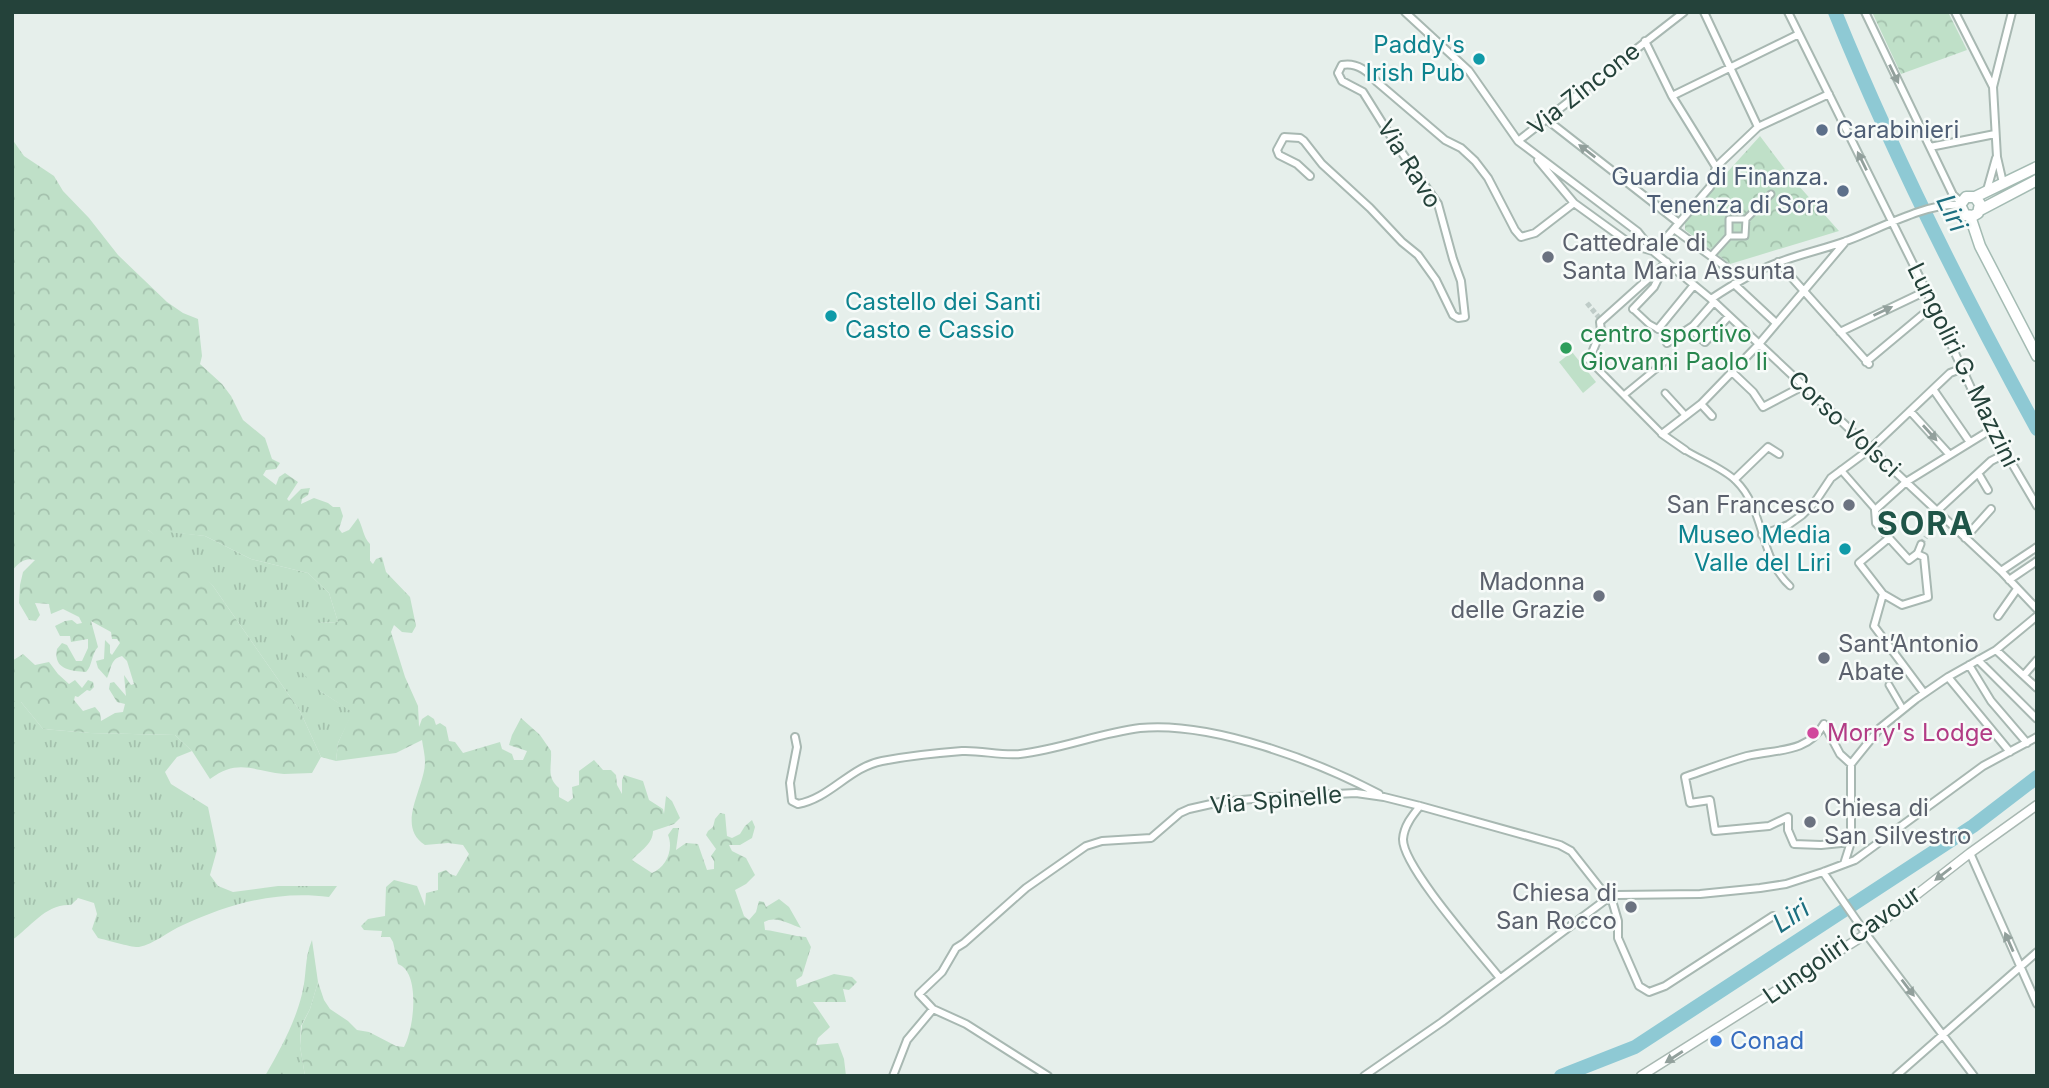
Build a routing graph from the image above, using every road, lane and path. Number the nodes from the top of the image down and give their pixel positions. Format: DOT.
graph roads {
  1 [pos="1405,12"];
  2 [pos="1684,12"];
  3 [pos="1704,12"];
  4 [pos="1788,12"];
  5 [pos="1865,12"];
  6 [pos="1955,12"];
  7 [pos="2012,12"];
  8 [pos="1799,34"];
  9 [pos="1645,41"];
  10 [pos="1730,68"];
  11 [pos="1993,87"];
  12 [pos="1829,94"];
  13 [pos="1672,96"];
  14 [pos="1546,119"];
  15 [pos="1758,127"];
  16 [pos="1996,134"];
  17 [pos="1518,141"];
  18 [pos="1930,147"];
  19 [pos="1533,152"];
  20 [pos="1997,157"];
  21 [pos="1716,167"];
  22 [pos="2037,167"];
  23 [pos="1310,176"];
  24 [pos="2037,180"];
  25 [pos="2003,183"];
  26 [pos="1987,190"];
  27 [pos="1771,194"];
  28 [pos="1975,197"];
  29 [pos="1997,201"];
  30 [pos="1574,203"];
  31 [pos="1961,203"];
  32 [pos="1980,210"];
  33 [pos="1970,216"];
  34 [pos="1746,219"];
  35 [pos="1893,222"];
  36 [pos="1677,226"];
  37 [pos="1729,236"];
  38 [pos="1846,241"];
  39 [pos="1654,252"];
  40 [pos="1711,256"];
  41 [pos="1667,262"];
  42 [pos="1778,262"];
  43 [pos="1742,279"];
  44 [pos="1734,284"];
  45 [pos="1694,285"];
  46 [pos="1926,291"];
  47 [pos="1803,292"];
  48 [pos="1712,300"];
  49 [pos="1933,306"];
  50 [pos="1633,309"];
  51 [pos="1729,316"];
  52 [pos="1776,323"];
  53 [pos="1690,328"];
  54 [pos="1658,329"];
  55 [pos="1840,332"];
  56 [pos="1667,343"];
  57 [pos="1759,344"];
  58 [pos="2036,352"];
  59 [pos="1668,359"];
  60 [pos="1588,360"];
  61 [pos="1961,369"];
  62 [pos="1732,372"];
  63 [pos="1803,386"];
  64 [pos="1933,389"];
  65 [pos="1665,393"];
  66 [pos="1623,395"];
  67 [pos="1701,404"];
  68 [pos="1910,411"];
  69 [pos="1686,416"];
  70 [pos="1712,416"];
  71 [pos="1992,429"];
  72 [pos="1662,434"];
  73 [pos="1969,442"];
  74 [pos="1870,449"];
  75 [pos="1685,450"];
  76 [pos="2005,453"];
  77 [pos="1779,454"];
  78 [pos="1949,454"];
  79 [pos="1841,470"];
  80 [pos="1978,473"];
  81 [pos="1735,479"];
  82 [pos="1906,482"];
  83 [pos="1988,490"];
  84 [pos="2037,506"];
  85 [pos="1875,509"];
  86 [pos="1991,509"];
  87 [pos="1937,511"];
  88 [pos="1762,535"];
  89 [pos="1889,538"];
  90 [pos="1965,538"];
  91 [pos="1921,544"];
  92 [pos="2037,547"];
  93 [pos="1917,554"];
  94 [pos="2037,561"];
  95 [pos="2001,572"];
  96 [pos="2009,580"];
  97 [pos="1790,586"];
  98 [pos="2017,589"];
  99 [pos="1883,594"];
  100 [pos="2037,609"];
  101 [pos="1998,616"];
  102 [pos="2037,616"];
  103 [pos="1996,649"];
  104 [pos="1978,660"];
  105 [pos="2037,660"];
  106 [pos="1969,665"];
  107 [pos="2024,675"];
  108 [pos="1948,677"];
  109 [pos="1889,685"];
  110 [pos="2037,688"];
  111 [pos="1924,693"];
  112 [pos="1903,709"];
  113 [pos="2036,717"];
  114 [pos="795,737"];
  115 [pos="2037,737"];
  116 [pos="2027,743"];
  117 [pos="2010,752"];
  118 [pos="1851,765"];
  119 [pos="1384,797"];
  120 [pos="2037,805"];
  121 [pos="1420,806"];
  122 [pos="1851,842"];
  123 [pos="1970,853"];
  124 [pos="1844,864"];
  125 [pos="1823,873"];
  126 [pos="1610,897"];
  127 [pos="1773,915"];
  128 [pos="1866,934"];
  129 [pos="2037,952"];
  130 [pos="2021,967"];
  131 [pos="1499,978"];
  132 [pos="2037,1004"];
  133 [pos="933,1009"];
  134 [pos="1943,1035"];
  135 [pos="893,1076"];
  136 [pos="1048,1076"];
  137 [pos="1364,1076"];
  138 [pos="1641,1076"];
  139 [pos="1896,1076"];
  140 [pos="1973,1076"];
  1 -- 17 [label="street"];
  2 -- 9 [label="street, Via Zincone"];
  3 -- 10 [label="street"];
  4 -- 8 [label="street, Lungoliri G. Mazzini"];
  5 -- 18 [label="street, one-way"];
  6 -- 11 [label="street"];
  7 -- 11 [label="street"];
  8 -- 10 [label="street"];
  8 -- 12 [label="street, Lungoliri G. Mazzini"];
  9 -- 13 [label="street"];
  9 -- 14 [label="street, Via Zincone"];
  10 -- 13 [label="street"];
  10 -- 15 [label="street"];
  11 -- 16 [label="street"];
  12 -- 15 [label="street"];
  35 -- 12 [label="street, Lungoliri G. Mazzini, one-way"];
  13 -- 21 [label="street"];
  14 -- 17 [label="street, Via Zincone"];
  36 -- 14 [label="street, one-way"];
  15 -- 21 [label="street"];
  16 -- 18 [label="street"];
  16 -- 20 [label="street"];
  17 -- 19 [label="street"];
  18 -- 31 [label="street"];
  19 -- 30 [label="street"];
  19 -- 39 [label="street"];
  20 -- 25 [label="street"];
  20 -- 26 [label="street"];
  21 -- 36 [label="street"];
  22 -- 25 [label="main road"];
  23 -- 30 [label="street, Via Ravo"];
  24 -- 29 [label="main road"];
  25 -- 26 [label="main road"];
  25 -- 29 [label="main road"];
  26 -- 28 [label="main road"];
  27 -- 34 [label="street"];
  28 -- 31 [label="main road"];
  28 -- 32 [label="main road"];
  29 -- 32 [label="main road"];
  30 -- 39 [label="street"];
  31 -- 33 [label="main road"];
  31 -- 35 [label="street"];
  32 -- 33 [label="main road"];
  33 -- 58 [label="main road"];
  34 -- 37 [label="street"];
  34 -- 37 [label="street"];
  35 -- 38 [label="street"];
  35 -- 46 [label="street, Lungoliri G. Mazzini"];
  36 -- 39 [label="street"];
  36 -- 40 [label="street"];
  37 -- 40 [label="street"];
  38 -- 42 [label="street"];
  38 -- 47 [label="street"];
  39 -- 41 [label="street, Corso Volsci"];
  40 -- 43 [label="street"];
  41 -- 45 [label="street, Corso Volsci"];
  41 -- 50 [label="street"];
  41 -- 60 [label="street"];
  42 -- 43 [label="street"];
  42 -- 47 [label="street"];
  43 -- 44 [label="street"];
  44 -- 48 [label="street"];
  44 -- 52 [label="street"];
  45 -- 48 [label="street, Corso Volsci"];
  45 -- 54 [label="street"];
  46 -- 49 [label="street, Lungoliri G. Mazzini"];
  55 -- 46 [label="street, one-way"];
  47 -- 52 [label="street"];
  47 -- 55 [label="street"];
  48 -- 51 [label="street, Corso Volsci"];
  48 -- 53 [label="street"];
  49 -- 55 [label="street"];
  49 -- 61 [label="street, Lungoliri G. Mazzini"];
  50 -- 54 [label="street"];
  51 -- 53 [label="street"];
  51 -- 57 [label="street, Corso Volsci"];
  52 -- 57 [label="street"];
  53 -- 56 [label="street"];
  57 -- 62 [label="street"];
  57 -- 63 [label="street, Corso Volsci"];
  59 -- 66 [label="street"];
  60 -- 66 [label="street"];
  61 -- 64 [label="street"];
  61 -- 71 [label="street, Lungoliri G. Mazzini"];
  62 -- 63 [label="street"];
  62 -- 67 [label="street"];
  63 -- 74 [label="street, Corso Volsci"];
  64 -- 68 [label="street"];
  64 -- 73 [label="street"];
  65 -- 69 [label="street"];
  66 -- 72 [label="street"];
  67 -- 69 [label="street"];
  67 -- 70 [label="street"];
  68 -- 74 [label="street"];
  68 -- 78 [label="street, one-way"];
  69 -- 72 [label="street"];
  71 -- 73 [label="street"];
  71 -- 76 [label="street, Lungoliri G. Mazzini"];
  72 -- 75 [label="street"];
  73 -- 78 [label="street"];
  74 -- 79 [label="street"];
  74 -- 82 [label="street, Corso Volsci"];
  75 -- 81 [label="street"];
  76 -- 80 [label="street"];
  76 -- 84 [label="street, Lungoliri G. Mazzini"];
  77 -- 81 [label="street"];
  78 -- 82 [label="street"];
  79 -- 85 [label="street"];
  79 -- 88 [label="street"];
  80 -- 83 [label="street"];
  80 -- 87 [label="street"];
  81 -- 88 [label="street"];
  82 -- 85 [label="street"];
  82 -- 87 [label="street, Corso Volsci"];
  85 -- 89 [label="street"];
  86 -- 90 [label="street"];
  87 -- 90 [label="street, Corso Volsci"];
  88 -- 97 [label="street"];
  89 -- 93 [label="street"];
  89 -- 99 [label="street"];
  90 -- 95 [label="street, Corso Volsci"];
  91 -- 93 [label="street"];
  92 -- 95 [label="street"];
  93 -- 99 [label="street"];
  94 -- 96 [label="street"];
  95 -- 96 [label="street, Corso Volsci"];
  96 -- 98 [label="street, Corso Volsci"];
  98 -- 100 [label="street, Corso Volsci"];
  98 -- 101 [label="street"];
  99 -- 111 [label="street"];
  102 -- 103 [label="street"];
  103 -- 104 [label="street"];
  103 -- 107 [label="street"];
  104 -- 106 [label="street"];
  104 -- 113 [label="street"];
  105 -- 107 [label="street"];
  106 -- 108 [label="street"];
  106 -- 116 [label="street"];
  107 -- 110 [label="street"];
  108 -- 111 [label="street"];
  108 -- 117 [label="street"];
  109 -- 112 [label="street"];
  111 -- 112 [label="street"];
  112 -- 118 [label="street"];
  114 -- 119 [label="street"];
  115 -- 116 [label="street"];
  116 -- 117 [label="street"];
  117 -- 124 [label="street"];
  118 -- 122 [label="street"];
  118 -- 122 [label="street"];
  119 -- 121 [label="street, Via Spinelle"];
  119 -- 133 [label="street, Via Spinelle"];
  120 -- 123 [label="street, Lungoliri Cavour"];
  121 -- 126 [label="street, Via Spinelle"];
  121 -- 131 [label="street"];
  122 -- 124 [label="street"];
  123 -- 128 [label="street, Lungoliri Cavour, one-way"];
  130 -- 123 [label="street, one-way"];
  124 -- 125 [label="street"];
  125 -- 126 [label="street"];
  125 -- 128 [label="street"];
  126 -- 127 [label="street"];
  126 -- 131 [label="street"];
  128 -- 134 [label="street, one-way"];
  128 -- 138 [label="street, Lungoliri Cavour, one-way"];
  129 -- 130 [label="street"];
  130 -- 132 [label="street"];
  130 -- 134 [label="street"];
  131 -- 137 [label="street"];
  133 -- 135 [label="street"];
  133 -- 136 [label="street"];
  134 -- 139 [label="street"];
  134 -- 140 [label="street"];
}
